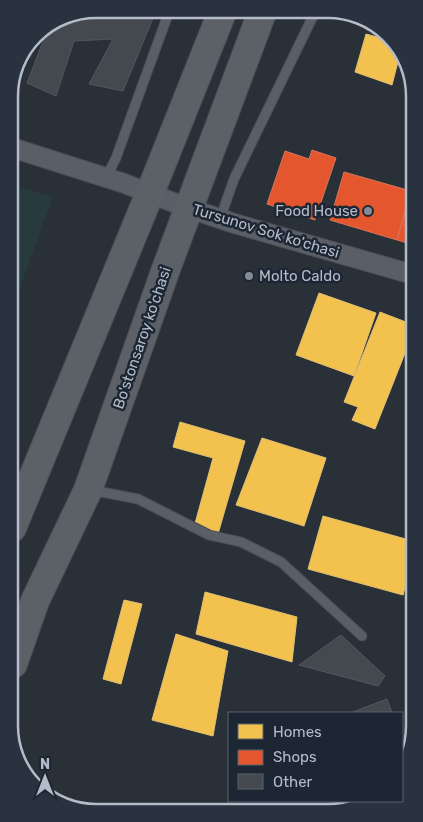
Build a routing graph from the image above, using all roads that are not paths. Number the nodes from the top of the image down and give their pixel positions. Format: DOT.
graph roads {
  1 [pos="167,18"];
  2 [pos="220,18"];
  3 [pos="261,18"];
  4 [pos="312,18"];
  5 [pos="18,150"];
  6 [pos="115,180"];
  7 [pos="150,193"];
  8 [pos="188,208"];
  9 [pos="220,219"];
  10 [pos="406,272"];
  11 [pos="88,490"];
  12 [pos="18,513"];
  13 [pos="362,636"];
  14 [pos="18,650"];
  1 -- 6 [label="lane"];
  2 -- 7 [label="main road"];
  3 -- 8 [label="main road, Bo'stonsaroy ko'chasi"];
  4 -- 9 [label="lane"];
  5 -- 6 [label="street, Tursunov Sok ko'chasi"];
  6 -- 7 [label="street, Tursunov Sok ko'chasi"];
  7 -- 8 [label="street, Tursunov Sok ko'chasi"];
  7 -- 12 [label="main road"];
  8 -- 9 [label="street, Tursunov Sok ko'chasi"];
  8 -- 11 [label="main road, Bo'stonsaroy ko'chasi"];
  9 -- 10 [label="street, Tursunov Sok ko'chasi"];
  11 -- 13 [label="lane"];
  11 -- 14 [label="main road, Bo'stonsaroy ko'chasi"];
}
